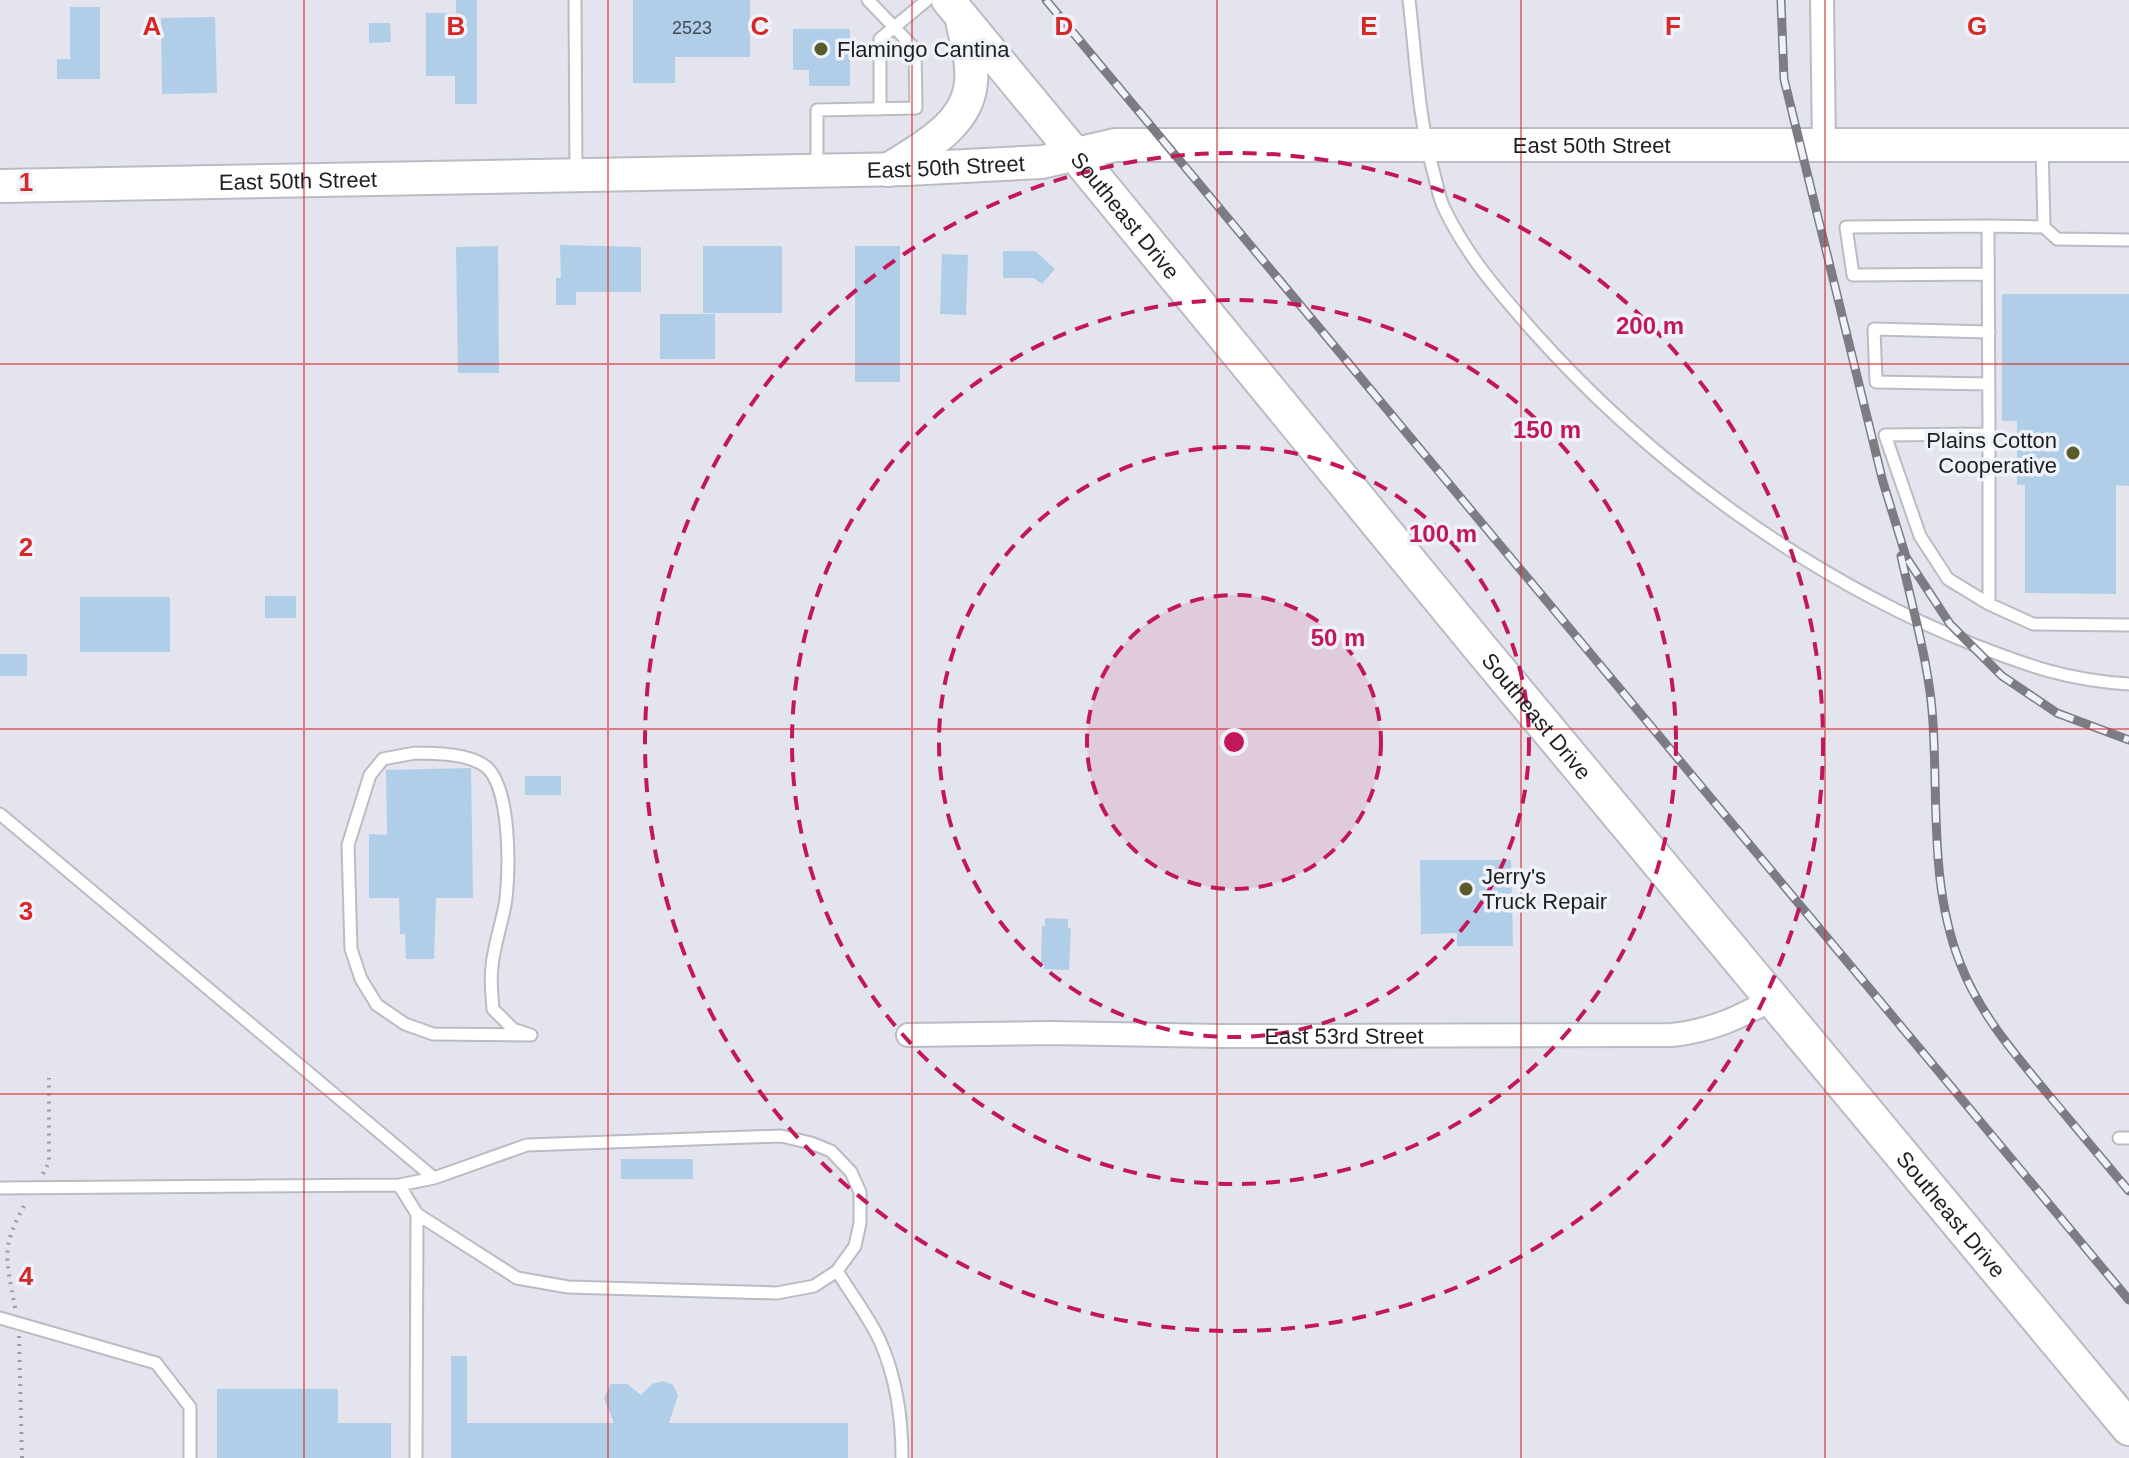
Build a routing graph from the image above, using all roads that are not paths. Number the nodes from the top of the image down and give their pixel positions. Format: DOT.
graph roads {
  1 [pos="575,0"];
  2 [pos="868,0"];
  3 [pos="927,0"];
  4 [pos="1409,0"];
  5 [pos="1822,0"];
  6 [pos="954,8"];
  7 [pos="894,27"];
  8 [pos="880,109"];
  9 [pos="1426,145"];
  10 [pos="1824,145"];
  11 [pos="2042,145"];
  12 [pos="2129,145"];
  13 [pos="1076,155"];
  14 [pos="888,170"];
  15 [pos="817,171"];
  16 [pos="576,177"];
  17 [pos="0,186"];
  18 [pos="1988,226"];
  19 [pos="2044,227"];
  20 [pos="2129,240"];
  21 [pos="1988,274"];
  22 [pos="1989,332"];
  23 [pos="1989,384"];
  24 [pos="1989,434"];
  25 [pos="1989,604"];
  26 [pos="2129,625"];
  27 [pos="2129,684"];
  28 [pos="0,814"];
  29 [pos="1774,998"];
  30 [pos="531,1035"];
  31 [pos="908,1035"];
  32 [pos="434,1178"];
  33 [pos="399,1185"];
  34 [pos="0,1188"];
  35 [pos="417,1214"];
  36 [pos="837,1271"];
  37 [pos="0,1318"];
  38 [pos="2129,1428"];
  39 [pos="190,1458"];
  40 [pos="416,1458"];
  41 [pos="902,1458"];
  1 -- 16 [label="lane"];
  2 -- 7 [label="lane"];
  3 -- 7 [label="lane"];
  4 -- 9 [label="lane"];
  5 -- 10 [label="street"];
  6 -- 13 [label="main road, Southeast Drive"];
  6 -- 14 [label="main road"];
  7 -- 8 [label="lane"];
  7 -- 8 [label="lane"];
  8 -- 15 [label="lane"];
  9 -- 10 [label="main road, East 50th Street"];
  9 -- 13 [label="main road, East 50th Street"];
  9 -- 27 [label="lane"];
  10 -- 11 [label="main road, East 50th Street"];
  11 -- 12 [label="main road, East 50th Street"];
  11 -- 19 [label="lane"];
  13 -- 14 [label="main road, East 50th Street"];
  13 -- 29 [label="main road, Southeast Drive"];
  14 -- 15 [label="main road, East 50th Street"];
  15 -- 16 [label="main road, East 50th Street"];
  16 -- 17 [label="main road, East 50th Street"];
  18 -- 19 [label="lane"];
  18 -- 21 [label="lane"];
  18 -- 21 [label="lane"];
  19 -- 20 [label="lane"];
  21 -- 22 [label="lane"];
  22 -- 23 [label="lane"];
  22 -- 23 [label="lane"];
  23 -- 24 [label="lane"];
  24 -- 25 [label="lane"];
  24 -- 25 [label="lane"];
  25 -- 26 [label="lane"];
  28 -- 32 [label="lane"];
  29 -- 31 [label="street, East 53rd Street"];
  29 -- 38 [label="main road, Southeast Drive"];
  30 -- 30 [label="lane"];
  32 -- 33 [label="lane"];
  32 -- 36 [label="lane"];
  33 -- 34 [label="lane"];
  33 -- 35 [label="lane"];
  35 -- 36 [label="lane"];
  35 -- 40 [label="lane"];
  36 -- 41 [label="lane"];
  37 -- 39 [label="lane"];
}
